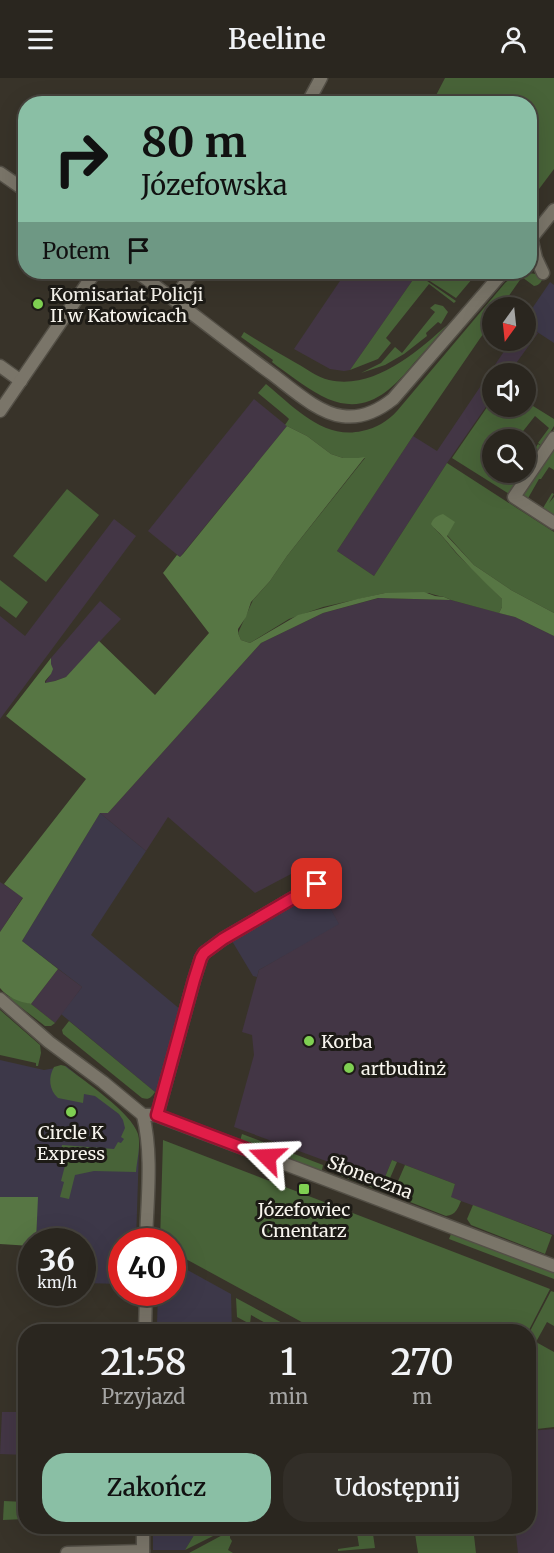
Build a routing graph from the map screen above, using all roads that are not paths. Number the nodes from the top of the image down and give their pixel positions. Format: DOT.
graph roads {
  1 [pos="321,78"];
  2 [pos="311,96"];
  3 [pos="0,173"];
  4 [pos="18,185"];
  5 [pos="554,210"];
  6 [pos="537,230"];
  7 [pos="537,260"];
  8 [pos="537,271"];
  9 [pos="90,279"];
  10 [pos="147,279"];
  11 [pos="188,279"];
  12 [pos="497,279"];
  13 [pos="174,299"];
  14 [pos="0,366"];
  15 [pos="21,381"];
  16 [pos="0,411"];
  17 [pos="554,438"];
  18 [pos="554,523"];
  19 [pos="317,884"];
  20 [pos="0,999"];
  21 [pos="142,1115"];
  22 [pos="157,1115"];
  23 [pos="147,1228"];
  24 [pos="554,1266"];
  25 [pos="146,1306"];
  26 [pos="145,1324"];
  27 [pos="143,1534"];
  28 [pos="143,1552"];
  29 [pos="67,1553"];
  1 -- 2 [label="street"];
  3 -- 4 [label="street"];
  5 -- 6 [label="street"];
  7 -- 8 [label="street"];
  9 -- 15 [label="street"];
  10 -- 13 [label="street"];
  11 -- 13 [label="street"];
  12 -- 13 [label="street"];
  14 -- 15 [label="street"];
  15 -- 16 [label="street"];
  17 -- 18 [label="street"];
  19 -- 22 [label="street"];
  20 -- 21 [label="street"];
  21 -- 22 [label="street, Słoneczna"];
  21 -- 23 [label="street"];
  22 -- 24 [label="street, Słoneczna"];
  25 -- 26 [label="street"];
  27 -- 28 [label="street"];
  28 -- 29 [label="street"];
}
